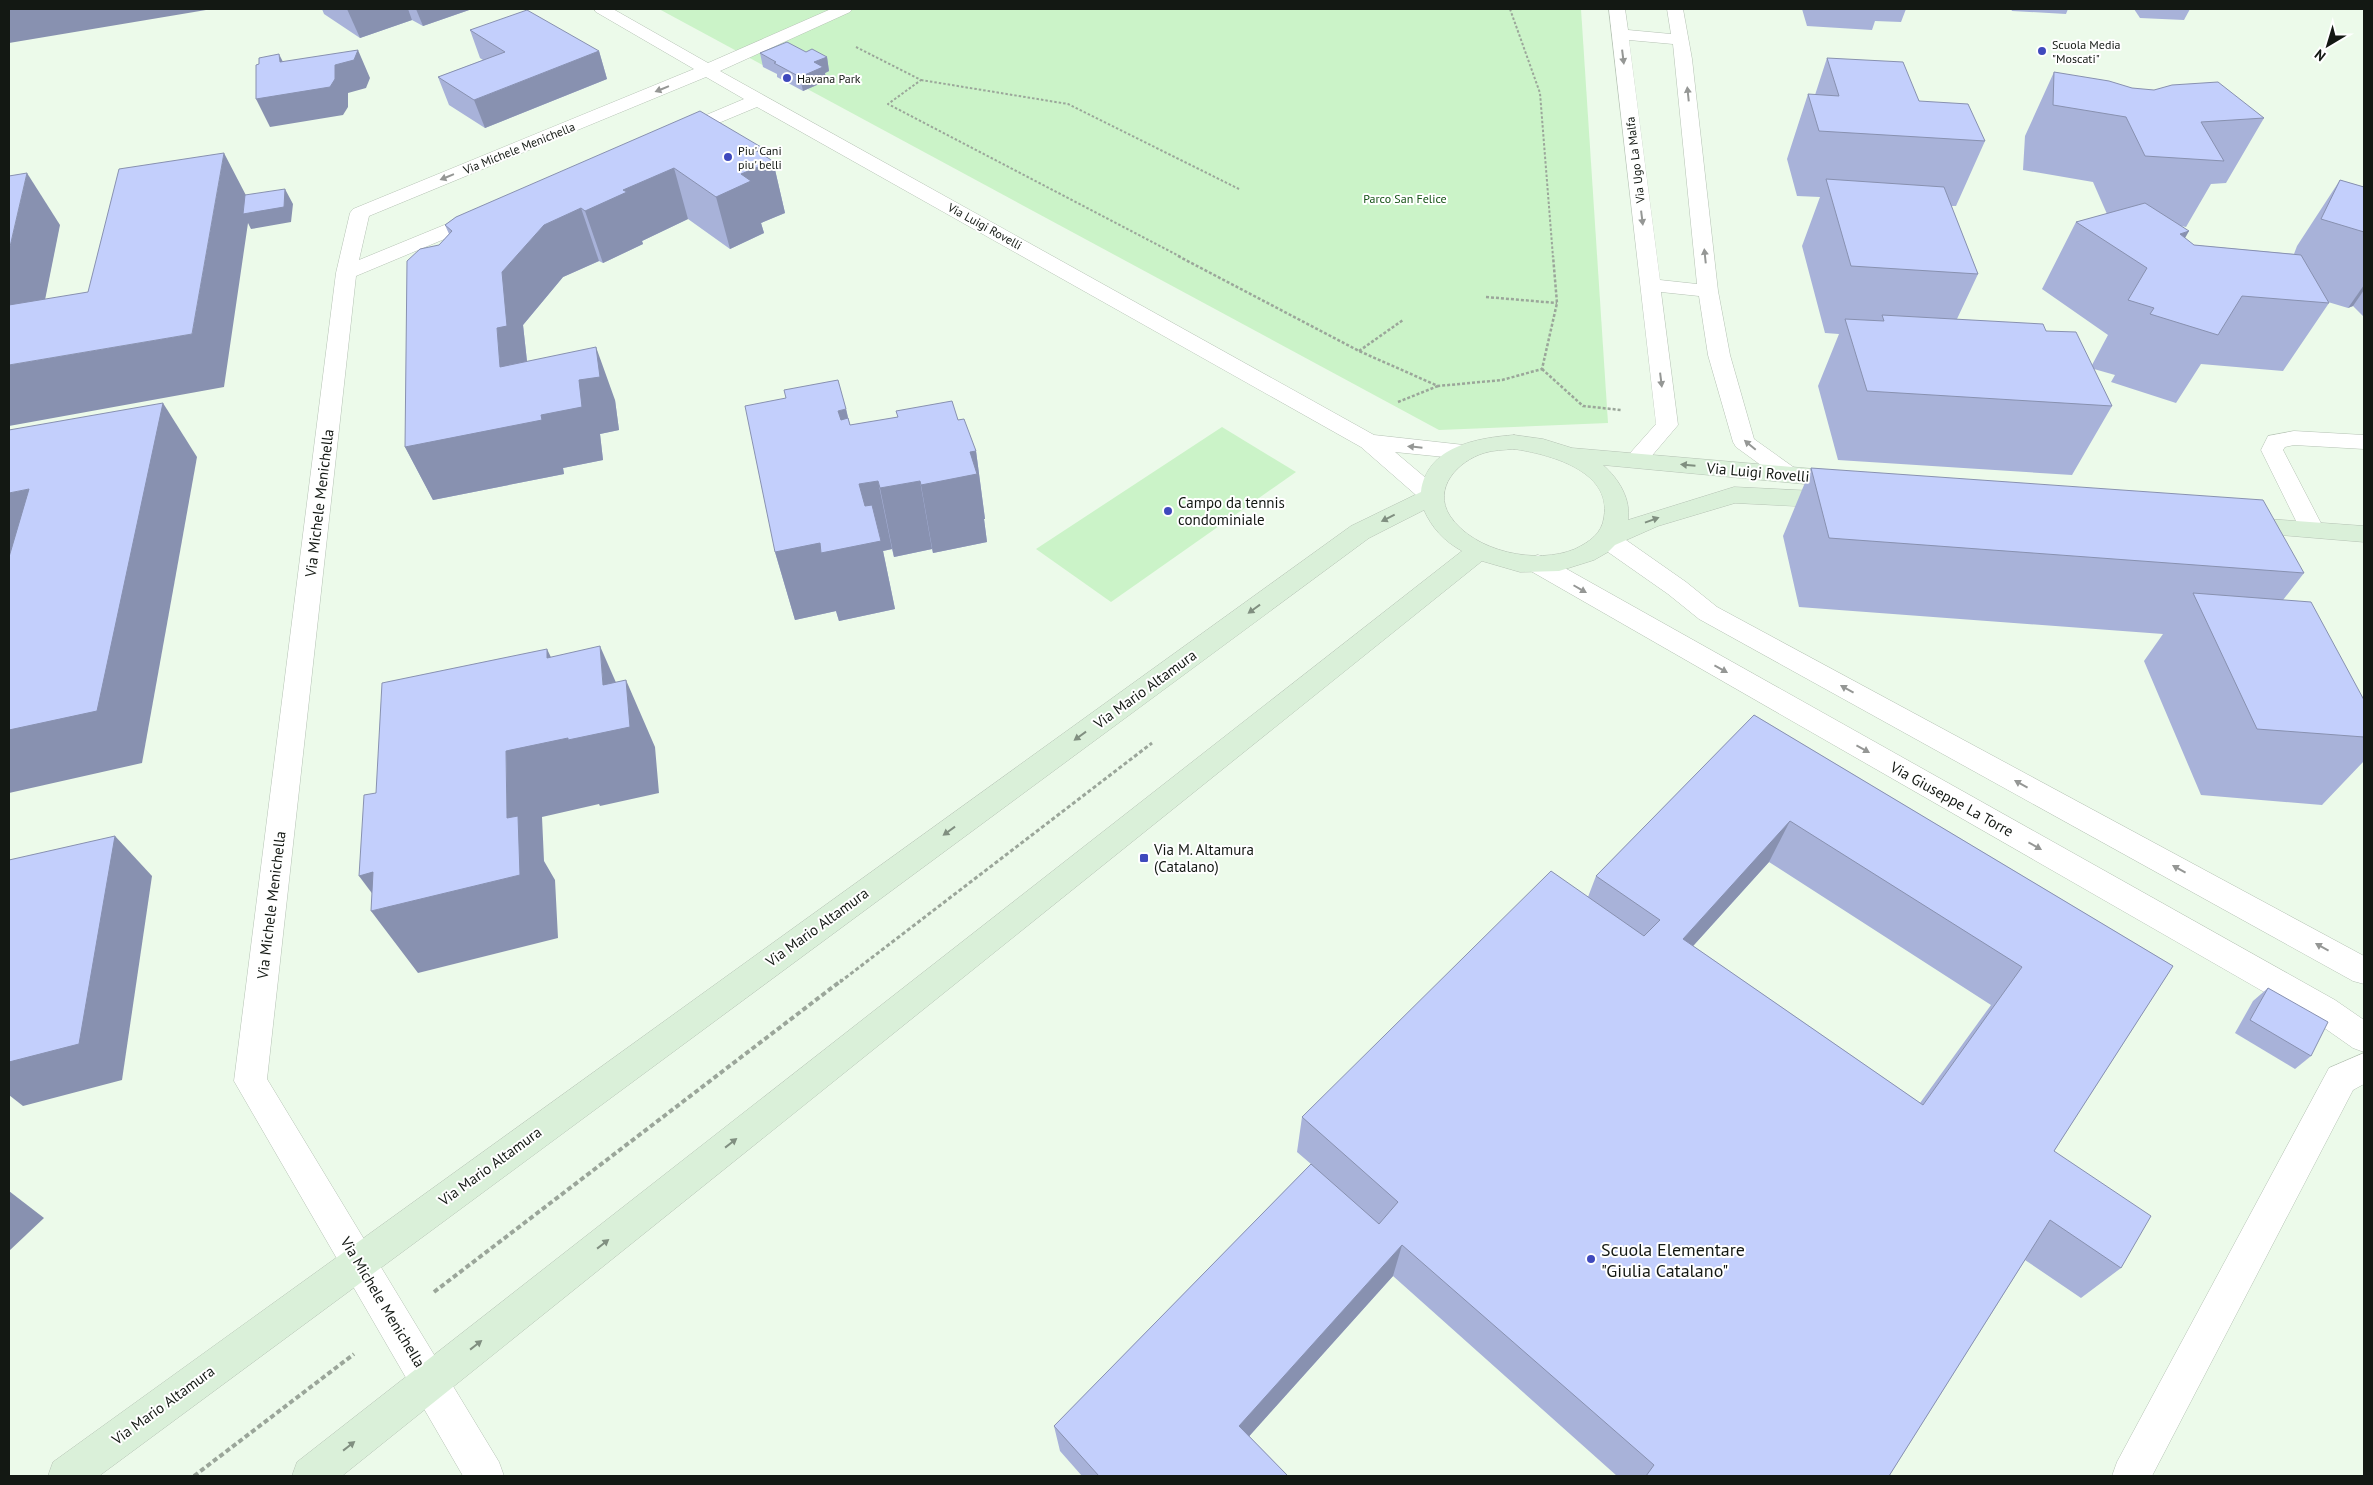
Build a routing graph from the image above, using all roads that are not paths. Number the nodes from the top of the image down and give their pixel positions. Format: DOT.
graph roads {
  1 [pos="602,9"];
  2 [pos="844,9"];
  3 [pos="1617,9"];
  4 [pos="1675,9"];
  5 [pos="1620,34"];
  6 [pos="1680,40"];
  7 [pos="707,70"];
  8 [pos="758,100"];
  9 [pos="658,142"];
  10 [pos="502,208"];
  11 [pos="346,273"];
  12 [pos="1650,285"];
  13 [pos="1708,291"];
  14 [pos="1369,442"];
  15 [pos="2364,442"];
  16 [pos="1464,452"];
  17 [pos="1570,455"];
  18 [pos="1636,460"];
  19 [pos="1788,474"];
  20 [pos="1432,496"];
  21 [pos="2215,524"];
  22 [pos="2312,529"];
  23 [pos="2364,534"];
  24 [pos="1607,540"];
  25 [pos="1478,551"];
  26 [pos="1538,564"];
  27 [pos="2364,970"];
  28 [pos="2364,1038"];
  29 [pos="2364,1068"];
  30 [pos="359,1262"];
  31 [pos="430,1382"];
  32 [pos="67,1476"];
  33 [pos="311,1476"];
  34 [pos="485,1476"];
  35 [pos="2131,1476"];
  1 -- 7 [label="street, Via Luigi Rovelli"];
  2 -- 7 [label="street"];
  3 -- 5 [label="street, Via Ugo La Malfa"];
  4 -- 6 [label="street"];
  5 -- 6 [label="street"];
  5 -- 12 [label="street, Via Ugo La Malfa, one-way"];
  13 -- 6 [label="street, one-way"];
  7 -- 8 [label="street, Via Luigi Rovelli"];
  7 -- 11 [label="street, Via Michele Menichella, one-way"];
  8 -- 9 [label="street"];
  8 -- 14 [label="street, Via Luigi Rovelli"];
  10 -- 11 [label="street"];
  11 -- 30 [label="street, Via Michele Menichella"];
  12 -- 13 [label="street"];
  12 -- 18 [label="street, Via Ugo La Malfa, one-way"];
  19 -- 13 [label="street, one-way"];
  16 -- 14 [label="street, one-way"];
  14 -- 20 [label="street"];
  15 -- 22 [label="street"];
  16 -- 17 [label="street"];
  16 -- 20 [label="street"];
  17 -- 18 [label="street, Via Luigi Rovelli"];
  17 -- 24 [label="street"];
  19 -- 18 [label="street, Via Luigi Rovelli, one-way"];
  24 -- 19 [label="street, Via Luigi Rovelli, one-way"];
  20 -- 25 [label="street"];
  20 -- 30 [label="street, Via Mario Altamura, one-way"];
  21 -- 22 [label="street"];
  22 -- 23 [label="street"];
  24 -- 26 [label="street"];
  27 -- 24 [label="street, one-way"];
  25 -- 26 [label="street"];
  31 -- 25 [label="street, one-way"];
  26 -- 28 [label="street, Via Giuseppe La Torre, one-way"];
  29 -- 35 [label="street"];
  30 -- 31 [label="street, Via Michele Menichella"];
  30 -- 32 [label="street, Via Mario Altamura"];
  33 -- 31 [label="street, one-way"];
  31 -- 34 [label="street, Via Michele Menichella"];
}
